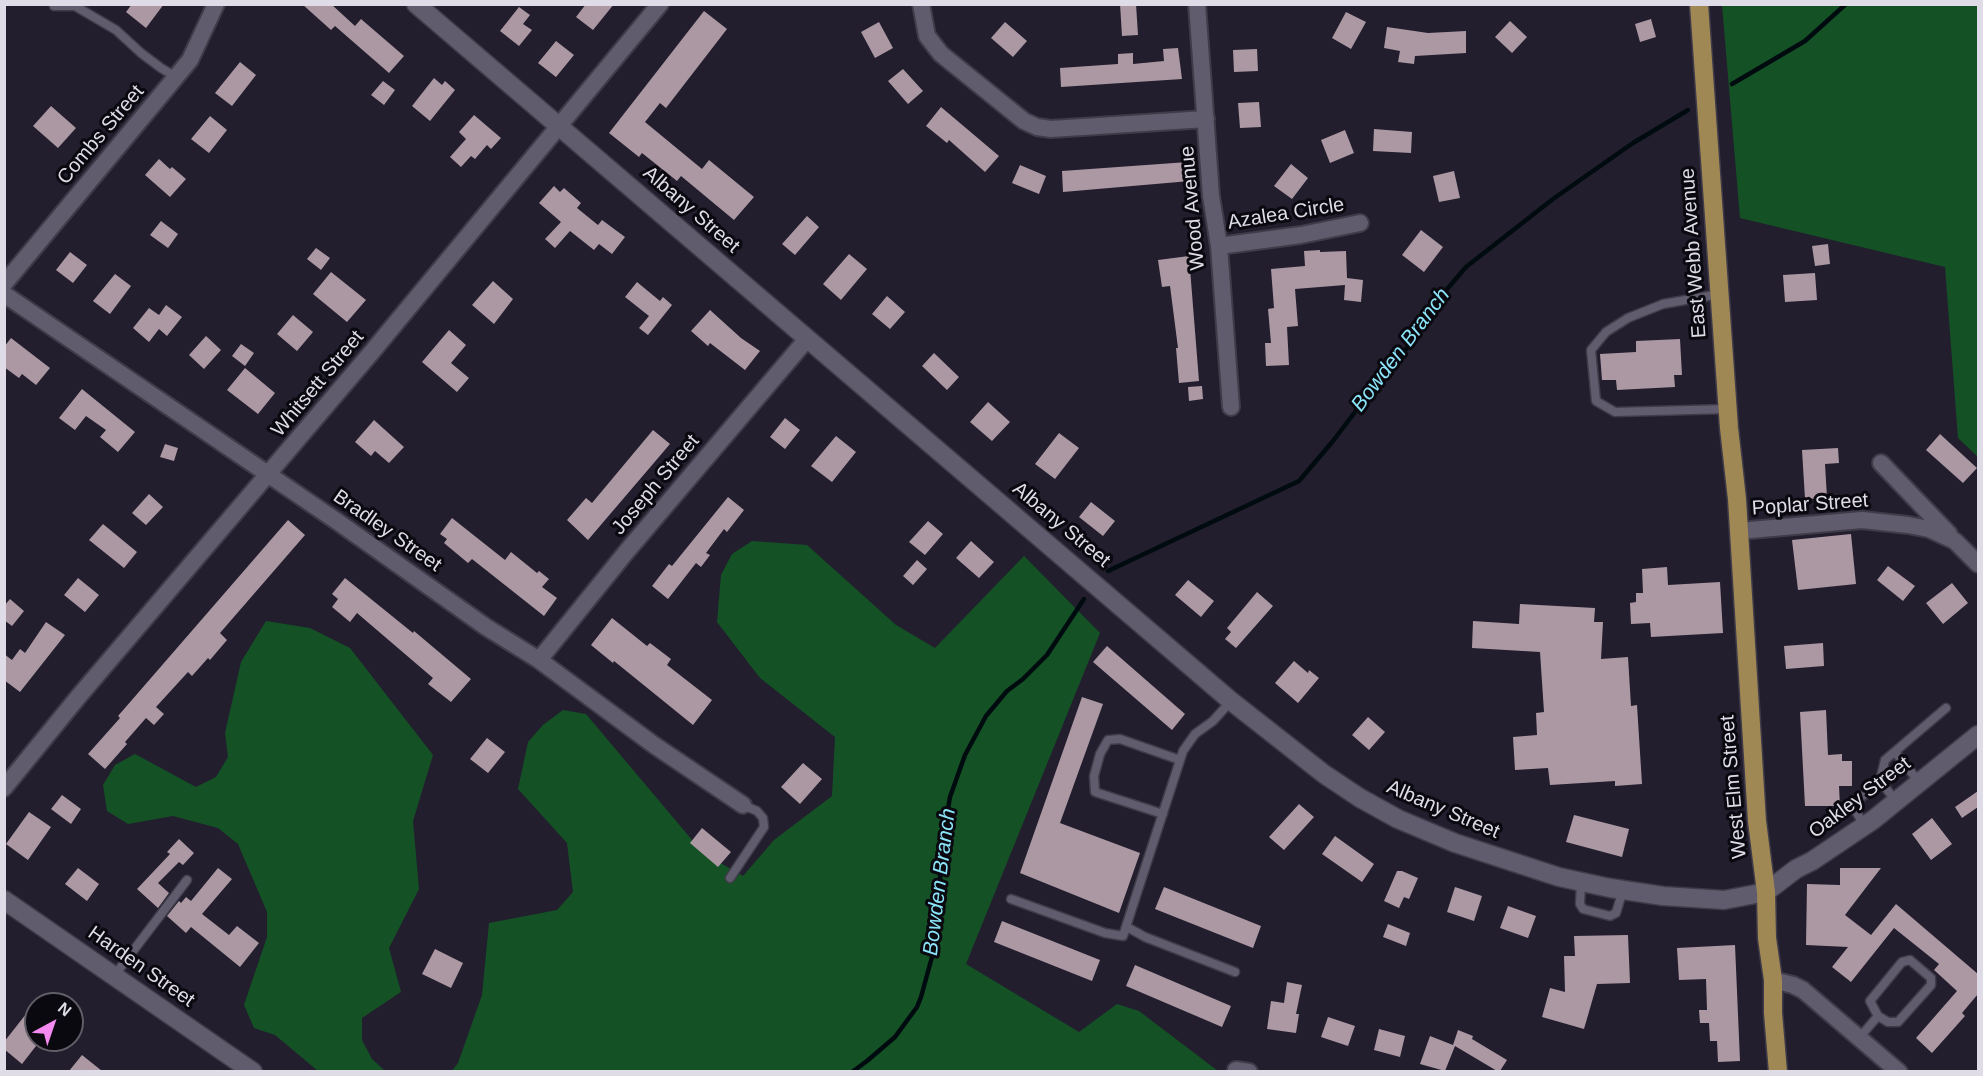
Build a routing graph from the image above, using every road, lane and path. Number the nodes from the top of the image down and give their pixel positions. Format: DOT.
graph roads {
  1 [pos="216,4"];
  2 [pos="416,4"];
  3 [pos="660,4"];
  4 [pos="921,4"];
  5 [pos="1197,4"];
  6 [pos="1699,4"];
  7 [pos="54,6"];
  8 [pos="176,77"];
  9 [pos="1206,119"];
  10 [pos="559,126"];
  11 [pos="1360,223"];
  12 [pos="1219,246"];
  13 [pos="4,284"];
  14 [pos="4,294"];
  15 [pos="1720,294"];
  16 [pos="807,339"];
  17 [pos="1231,407"];
  18 [pos="1728,409"];
  19 [pos="1881,463"];
  20 [pos="268,475"];
  21 [pos="1737,499"];
  22 [pos="1739,531"];
  23 [pos="1955,541"];
  24 [pos="1978,564"];
  25 [pos="539,660"];
  26 [pos="1231,701"];
  27 [pos="1946,708"];
  28 [pos="1978,735"];
  29 [pos="1895,752"];
  30 [pos="1180,760"];
  31 [pos="1880,781"];
  32 [pos="1919,782"];
  33 [pos="4,788"];
  34 [pos="1896,801"];
  35 [pos="744,805"];
  36 [pos="1163,814"];
  37 [pos="1864,825"];
  38 [pos="730,878"];
  39 [pos="187,880"];
  40 [pos="1581,882"];
  41 [pos="1623,890"];
  42 [pos="1766,892"];
  43 [pos="1011,898"];
  44 [pos="4,900"];
  45 [pos="1127,927"];
  46 [pos="1235,972"];
  47 [pos="114,976"];
  48 [pos="1773,980"];
  49 [pos="1878,1016"];
  50 [pos="1859,1038"];
  51 [pos="253,1071"];
  52 [pos="1778,1071"];
  53 [pos="1899,1071"];
  1 -- 8 [label="street, Combs Street"];
  2 -- 10 [label="street, Albany Street"];
  3 -- 10 [label="street, Whitsett Street"];
  4 -- 9 [label="street"];
  5 -- 9 [label="street, Wood Avenue"];
  6 -- 15 [label="highway, East Webb Avenue"];
  7 -- 8 [label="lane"];
  8 -- 13 [label="street, Combs Street"];
  9 -- 12 [label="street, Wood Avenue"];
  10 -- 16 [label="street, Albany Street"];
  10 -- 20 [label="street, Whitsett Street"];
  11 -- 12 [label="street, Azalea Circle"];
  12 -- 17 [label="street, Wood Avenue"];
  14 -- 20 [label="street, Bradley Street"];
  15 -- 18 [label="highway, East Webb Avenue"];
  15 -- 18 [label="lane"];
  16 -- 25 [label="street, Joseph Street"];
  16 -- 26 [label="street, Albany Street"];
  18 -- 21 [label="highway, East Webb Avenue"];
  19 -- 23 [label="street"];
  20 -- 25 [label="street, Bradley Street"];
  20 -- 33 [label="street, Whitsett Street"];
  21 -- 22 [label="highway, West Elm Street"];
  22 -- 23 [label="street, Poplar Street"];
  22 -- 42 [label="highway, West Elm Street"];
  23 -- 24 [label="street, Poplar Street"];
  25 -- 35 [label="street, Bradley Street"];
  26 -- 30 [label="lane"];
  26 -- 40 [label="street, Albany Street"];
  27 -- 29 [label="lane"];
  28 -- 32 [label="street, Oakley Street"];
  29 -- 31 [label="lane"];
  29 -- 32 [label="lane"];
  30 -- 36 [label="lane"];
  30 -- 36 [label="lane"];
  31 -- 34 [label="lane"];
  31 -- 37 [label="lane"];
  32 -- 34 [label="street, Oakley Street"];
  34 -- 37 [label="street, Oakley Street"];
  35 -- 38 [label="lane"];
  36 -- 45 [label="lane"];
  37 -- 42 [label="street, Oakley Street"];
  39 -- 47 [label="lane"];
  40 -- 41 [label="street, Albany Street"];
  40 -- 41 [label="lane"];
  41 -- 42 [label="street, Albany Street"];
  42 -- 48 [label="highway, West Elm Street"];
  43 -- 45 [label="lane"];
  44 -- 47 [label="street, Harden Street"];
  45 -- 46 [label="lane"];
  47 -- 51 [label="street, Harden Street"];
  48 -- 50 [label="street"];
  48 -- 52 [label="highway, West Elm Street"];
  49 -- 49 [label="lane"];
  49 -- 50 [label="lane"];
  50 -- 53 [label="street"];
}
